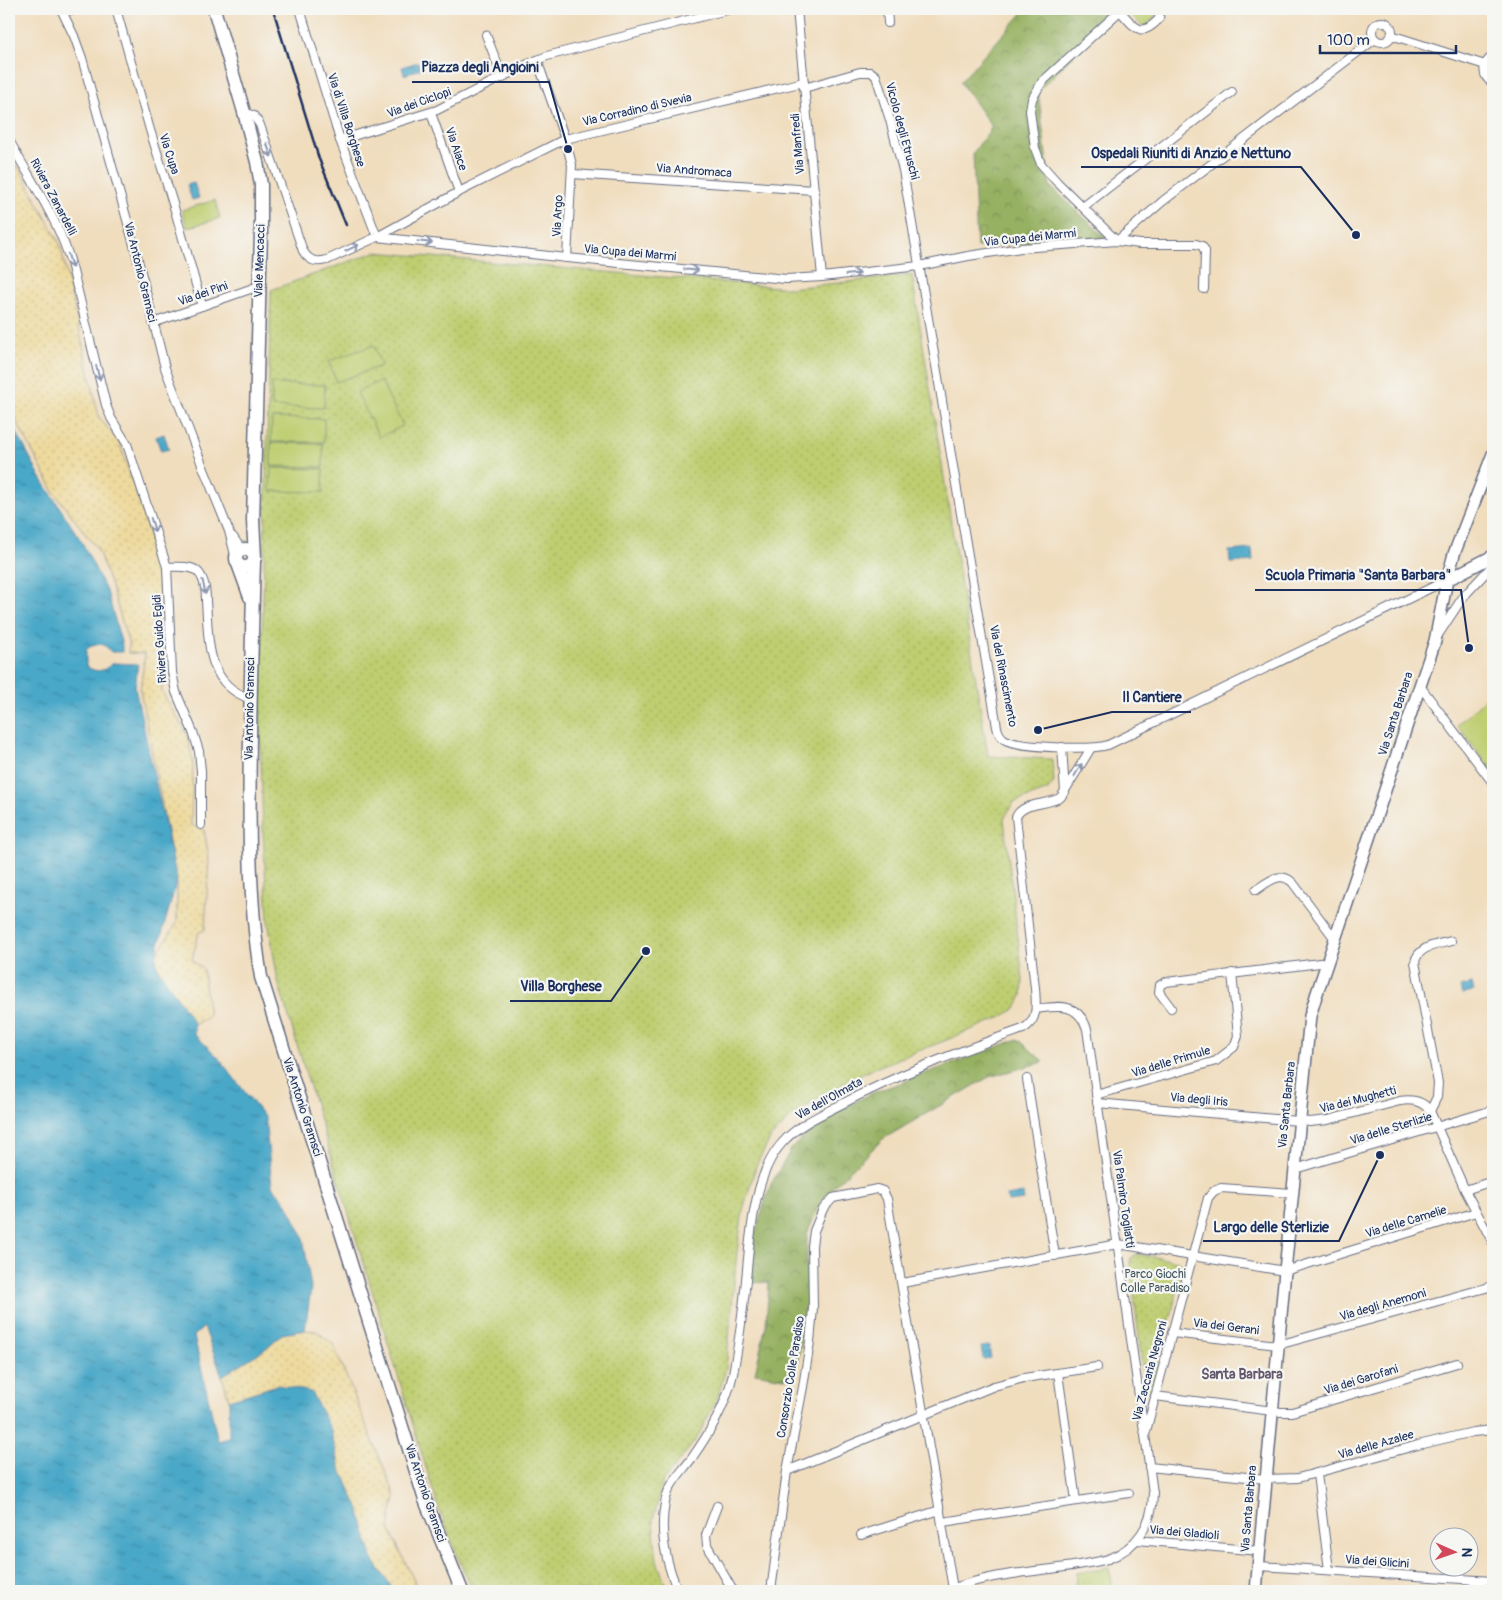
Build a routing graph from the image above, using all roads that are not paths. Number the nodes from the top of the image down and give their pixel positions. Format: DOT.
graph roads {
  1 [pos="75,9"];
  2 [pos="116,9"];
  3 [pos="214,9"];
  4 [pos="300,9"];
  5 [pos="731,9"];
  6 [pos="797,9"];
  7 [pos="887,9"];
  8 [pos="1160,9"];
  9 [pos="62,10"];
  10 [pos="1121,10"];
  11 [pos="888,23"];
  12 [pos="486,35"];
  13 [pos="1390,35"];
  14 [pos="1375,39"];
  15 [pos="1493,56"];
  16 [pos="538,60"];
  17 [pos="1485,65"];
  18 [pos="503,78"];
  19 [pos="1493,83"];
  20 [pos="804,85"];
  21 [pos="1232,92"];
  22 [pos="244,112"];
  23 [pos="431,113"];
  24 [pos="565,139"];
  25 [pos="9,140"];
  26 [pos="340,140"];
  27 [pos="572,174"];
  28 [pos="814,190"];
  29 [pos="459,192"];
  30 [pos="1083,207"];
  31 [pos="377,237"];
  32 [pos="1117,241"];
  33 [pos="567,258"];
  34 [pos="919,266"];
  35 [pos="822,277"];
  36 [pos="259,286"];
  37 [pos="1204,289"];
  38 [pos="202,306"];
  39 [pos="154,323"];
  40 [pos="86,326"];
  41 [pos="1493,454"];
  42 [pos="254,520"];
  43 [pos="240,555"];
  44 [pos="1493,556"];
  45 [pos="254,560"];
  46 [pos="1493,565"];
  47 [pos="167,567"];
  48 [pos="1447,580"];
  49 [pos="252,604"];
  50 [pos="1435,641"];
  51 [pos="1420,686"];
  52 [pos="250,699"];
  53 [pos="1062,748"];
  54 [pos="1091,748"];
  55 [pos="1493,783"];
  56 [pos="1065,792"];
  57 [pos="201,825"];
  58 [pos="1256,890"];
  59 [pos="1335,939"];
  60 [pos="1450,941"];
  61 [pos="1328,962"];
  62 [pos="1232,973"];
  63 [pos="1171,1008"];
  64 [pos="1036,1009"];
  65 [pos="1028,1079"];
  66 [pos="1097,1099"];
  67 [pos="1493,1110"];
  68 [pos="1430,1111"];
  69 [pos="1299,1121"];
  70 [pos="1437,1127"];
  71 [pos="1294,1169"];
  72 [pos="1493,1181"];
  73 [pos="1465,1190"];
  74 [pos="1292,1192"];
  75 [pos="1476,1212"];
  76 [pos="1493,1243"];
  77 [pos="1118,1244"];
  78 [pos="1055,1256"];
  79 [pos="1192,1256"];
  80 [pos="1285,1271"];
  81 [pos="902,1283"];
  82 [pos="1493,1286"];
  83 [pos="1172,1332"];
  84 [pos="1278,1345"];
  85 [pos="1457,1363"];
  86 [pos="1097,1367"];
  87 [pos="1058,1373"];
  88 [pos="1155,1396"];
  89 [pos="1272,1411"];
  90 [pos="924,1416"];
  91 [pos="1493,1430"];
  92 [pos="1144,1435"];
  93 [pos="1149,1467"];
  94 [pos="787,1472"];
  95 [pos="1317,1474"];
  96 [pos="1266,1478"];
  97 [pos="1129,1493"];
  98 [pos="1076,1501"];
  99 [pos="717,1506"];
  100 [pos="940,1510"];
  101 [pos="942,1522"];
  102 [pos="861,1535"];
  103 [pos="1137,1540"];
  104 [pos="1260,1551"];
  105 [pos="1258,1566"];
  106 [pos="1329,1570"];
  107 [pos="1493,1581"];
  108 [pos="950,1590"];
  109 [pos="462,1591"];
  110 [pos="678,1591"];
  111 [pos="733,1591"];
  112 [pos="771,1591"];
  113 [pos="1256,1591"];
  1 -- 9 [label="street"];
  2 -- 38 [label="street, Via Cupa"];
  3 -- 22 [label="main road, Viale Mencacci"];
  4 -- 26 [label="street, Via di Villa Borghese"];
  5 -- 16 [label="street, Via dei Ciclopi"];
  6 -- 20 [label="street, Via Manfredi"];
  7 -- 11 [label="street"];
  8 -- 10 [label="street"];
  9 -- 39 [label="street, Via Antonio Gramsci"];
  10 -- 30 [label="street"];
  12 -- 18 [label="street"];
  13 -- 14 [label="street"];
  13 -- 14 [label="street"];
  13 -- 17 [label="street"];
  14 -- 32 [label="street"];
  15 -- 17 [label="street"];
  16 -- 18 [label="street, Via dei Ciclopi"];
  16 -- 24 [label="street"];
  17 -- 19 [label="street"];
  18 -- 23 [label="street, Via dei Ciclopi"];
  20 -- 24 [label="street, Via Corradino di Svevia"];
  20 -- 28 [label="street, Via Manfredi"];
  20 -- 34 [label="street, Vicolo degli Etruschi"];
  21 -- 30 [label="street"];
  22 -- 31 [label="street, one-way, bridge"];
  22 -- 36 [label="main road, Viale Mencacci"];
  23 -- 26 [label="street, Via dei Ciclopi"];
  23 -- 29 [label="street, Via Aiace"];
  24 -- 27 [label="street, Via Argo"];
  24 -- 29 [label="street, Via Corradino di Svevia"];
  25 -- 40 [label="street, Riviera Zanardelli, one-way"];
  26 -- 31 [label="street, Via di Villa Borghese"];
  27 -- 28 [label="street, Via Andromaca"];
  27 -- 33 [label="street, Via Argo"];
  28 -- 35 [label="street, Via Manfredi"];
  29 -- 31 [label="street, Via Corradino di Svevia"];
  30 -- 32 [label="street"];
  31 -- 33 [label="street, Via Cupa dei Marmi, one-way"];
  32 -- 34 [label="street, Via Cupa dei Marmi"];
  32 -- 37 [label="street, Via Cupa dei Marmi"];
  33 -- 35 [label="street, Via Cupa dei Marmi, one-way"];
  35 -- 34 [label="street, Via Cupa dei Marmi, one-way"];
  34 -- 53 [label="street, Via del Rinascimento"];
  36 -- 38 [label="street, Via dei Pini"];
  36 -- 42 [label="main road, Viale Mencacci"];
  38 -- 39 [label="street, Via dei Pini"];
  39 -- 43 [label="street, Via Antonio Gramsci"];
  40 -- 47 [label="street, Riviera Guido Egidi, one-way"];
  41 -- 48 [label="street, Via Santa Barbara"];
  42 -- 43 [label="main road, Viale Mencacci"];
  42 -- 45 [label="main road, Viale Mencacci"];
  43 -- 45 [label="main road"];
  43 -- 49 [label="main road, Via Antonio Gramsci"];
  44 -- 48 [label="street, Via del Rinascimento"];
  45 -- 49 [label="main road, Via Antonio Gramsci"];
  46 -- 50 [label="street, Via Santa Barbara"];
  47 -- 52 [label="street, one-way"];
  47 -- 57 [label="street, Riviera Guido Egidi"];
  48 -- 50 [label="street, Via Santa Barbara"];
  48 -- 54 [label="street, Via del Rinascimento"];
  49 -- 52 [label="main road, Via Antonio Gramsci"];
  50 -- 51 [label="street, Via Santa Barbara"];
  51 -- 55 [label="street"];
  51 -- 59 [label="street, Via Santa Barbara"];
  52 -- 109 [label="main road, Via Antonio Gramsci"];
  53 -- 54 [label="street, Via del Rinascimento"];
  53 -- 56 [label="street"];
  56 -- 54 [label="street, one-way"];
  56 -- 64 [label="street"];
  58 -- 59 [label="street"];
  59 -- 61 [label="street, Via Santa Barbara"];
  60 -- 68 [label="street"];
  61 -- 62 [label="street"];
  61 -- 69 [label="street, Via Santa Barbara"];
  62 -- 63 [label="street"];
  62 -- 66 [label="street, Via delle Primule"];
  64 -- 66 [label="street, Via Palmiro Togliatti"];
  64 -- 110 [label="street, Via dell'Olmata"];
  65 -- 78 [label="street"];
  66 -- 69 [label="street, Via degli Iris"];
  66 -- 77 [label="street, Via Palmiro Togliatti"];
  67 -- 70 [label="street, Via delle Sterlizie"];
  68 -- 69 [label="street, Via dei Mughetti"];
  68 -- 70 [label="street"];
  69 -- 71 [label="street, Via Santa Barbara"];
  70 -- 71 [label="street, Via delle Sterlizie"];
  70 -- 73 [label="street"];
  71 -- 74 [label="street, Via Santa Barbara"];
  72 -- 73 [label="street"];
  73 -- 75 [label="street"];
  74 -- 79 [label="street, Via Zaccaria Negroni"];
  74 -- 80 [label="street, Via Santa Barbara"];
  75 -- 76 [label="street"];
  75 -- 80 [label="street, Via delle Camelie"];
  77 -- 78 [label="street"];
  77 -- 79 [label="street"];
  77 -- 92 [label="street, Via Palmiro Togliatti"];
  78 -- 81 [label="street"];
  79 -- 80 [label="street"];
  79 -- 83 [label="street, Via Zaccaria Negroni"];
  80 -- 84 [label="street, Via Santa Barbara"];
  81 -- 90 [label="street, Consorzio Colle Paradiso"];
  81 -- 94 [label="street, Consorzio Colle Paradiso"];
  82 -- 84 [label="street, Via degli Anemoni"];
  83 -- 84 [label="street, Via dei Gerani"];
  83 -- 88 [label="street, Via Zaccaria Negroni"];
  84 -- 89 [label="street, Via Santa Barbara"];
  85 -- 89 [label="street, Via dei Garofani"];
  86 -- 87 [label="street"];
  87 -- 90 [label="street"];
  87 -- 98 [label="street"];
  88 -- 89 [label="street, Via dei Garofani"];
  88 -- 92 [label="street, Via Zaccaria Negroni"];
  89 -- 96 [label="street, Via Santa Barbara"];
  90 -- 94 [label="street"];
  90 -- 100 [label="street, Consorzio Colle Paradiso"];
  91 -- 95 [label="street, Via delle Azalee"];
  92 -- 93 [label="street, Via Zaccaria Negroni"];
  93 -- 96 [label="street, Via delle Azalee"];
  93 -- 103 [label="street, Via Zaccaria Negroni"];
  94 -- 112 [label="street, Consorzio Colle Paradiso"];
  95 -- 96 [label="street, Via delle Azalee"];
  95 -- 106 [label="street"];
  96 -- 104 [label="street, Via Santa Barbara"];
  97 -- 98 [label="street"];
  98 -- 101 [label="street"];
  99 -- 111 [label="street"];
  100 -- 101 [label="street, Consorzio Colle Paradiso"];
  100 -- 102 [label="street"];
  101 -- 108 [label="street, Consorzio Colle Paradiso"];
  103 -- 104 [label="street, Via dei Gladioli"];
  103 -- 108 [label="street, Via Zaccaria Negroni"];
  104 -- 105 [label="street, Via Santa Barbara"];
  105 -- 106 [label="street, Via dei Glicini"];
  105 -- 113 [label="street, Via Santa Barbara"];
  106 -- 107 [label="street, Via dei Glicini"];
}
